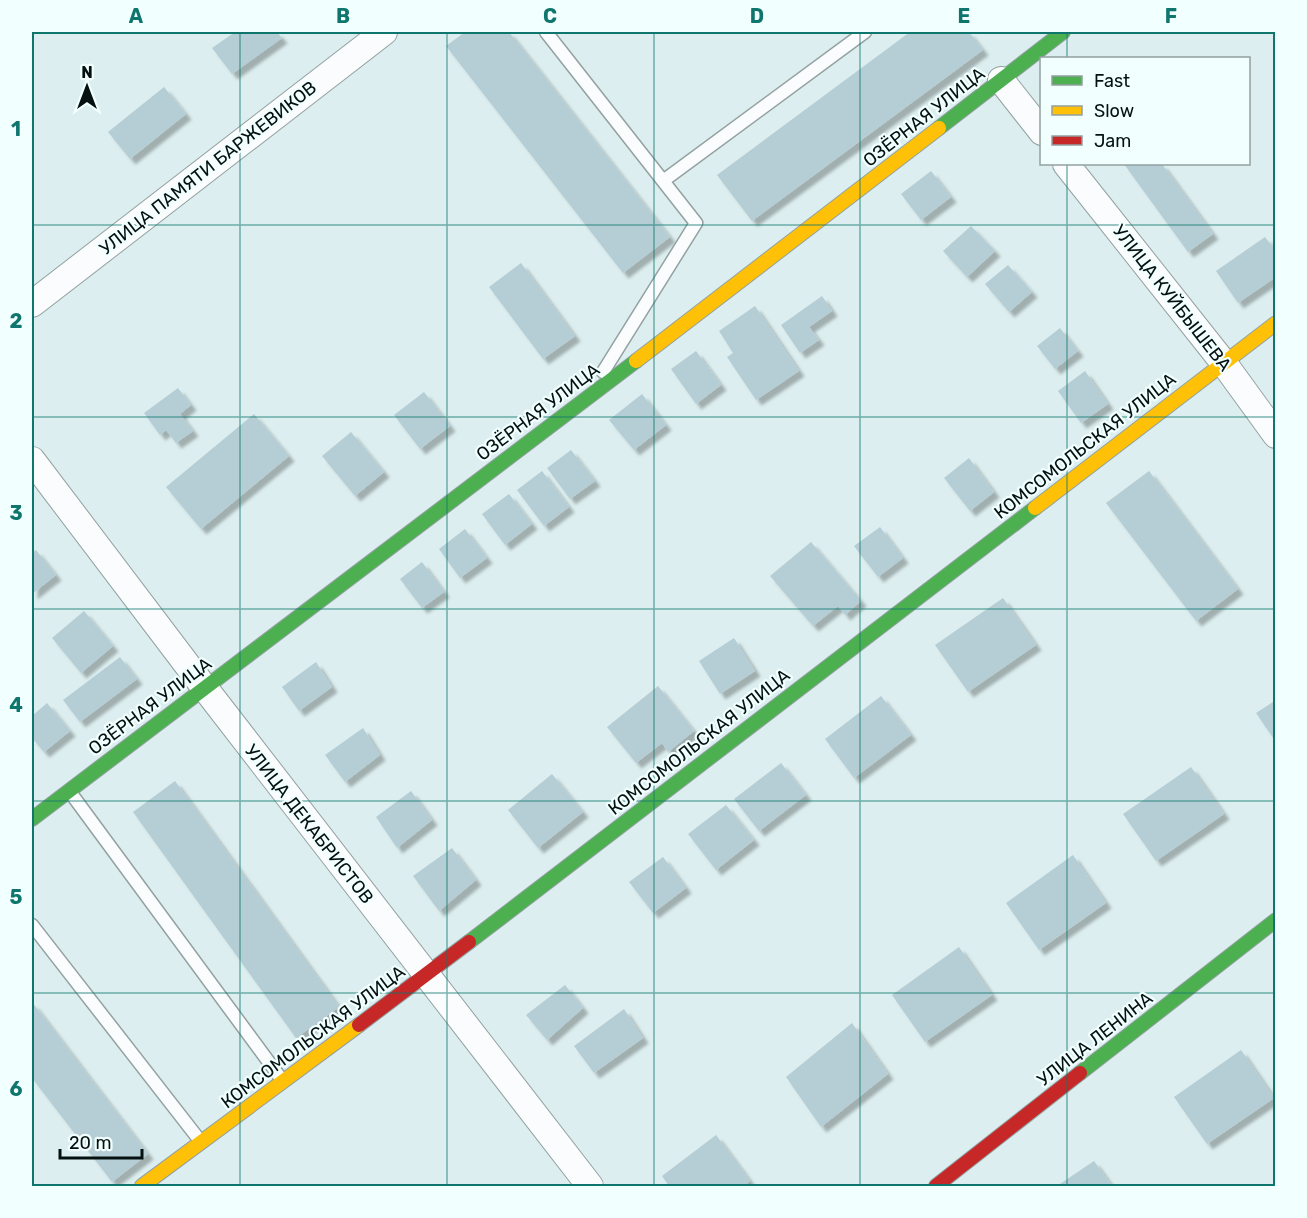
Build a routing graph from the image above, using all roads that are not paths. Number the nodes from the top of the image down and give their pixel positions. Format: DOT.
graph roads {
  1 [pos="384,32"];
  2 [pos="546,32"];
  3 [pos="865,32"];
  4 [pos="1063,32"];
  5 [pos="1001,80"];
  6 [pos="1040,131"];
  7 [pos="1067,165"];
  8 [pos="663,181"];
  9 [pos="32,304"];
  10 [pos="1275,322"];
  11 [pos="1223,362"];
  12 [pos="586,399"];
  13 [pos="1275,435"];
  14 [pos="32,460"];
  15 [pos="204,687"];
  16 [pos="69,791"];
  17 [pos="32,819"];
  18 [pos="1275,920"];
  19 [pos="32,925"];
  20 [pos="425,976"];
  21 [pos="283,1082"];
  22 [pos="201,1143"];
  23 [pos="142,1186"];
  24 [pos="590,1186"];
  25 [pos="936,1186"];
  1 -- 9 [label="street, УЛИЦА ПАМЯТИ БАРЖЕВИКОВ"];
  2 -- 8 [label="lane"];
  3 -- 8 [label="lane"];
  4 -- 5 [label="street, ОЗЁРНАЯ УЛИЦА"];
  5 -- 6 [label="street"];
  5 -- 12 [label="street, ОЗЁРНАЯ УЛИЦА"];
  7 -- 11 [label="street, УЛИЦА КУЙБЫШЕВА"];
  8 -- 12 [label="lane"];
  10 -- 11 [label="street, КОМСОМОЛЬСКАЯ УЛИЦА"];
  11 -- 13 [label="street, УЛИЦА КУЙБЫШЕВА"];
  11 -- 20 [label="street, КОМСОМОЛЬСКАЯ УЛИЦА"];
  12 -- 15 [label="street, ОЗЁРНАЯ УЛИЦА"];
  14 -- 15 [label="street, УЛИЦА ДЕКАБРИСТОВ"];
  15 -- 16 [label="street, ОЗЁРНАЯ УЛИЦА"];
  15 -- 20 [label="street, УЛИЦА ДЕКАБРИСТОВ"];
  16 -- 17 [label="street, ОЗЁРНАЯ УЛИЦА"];
  16 -- 21 [label="lane"];
  18 -- 25 [label="street, УЛИЦА ЛЕНИНА"];
  19 -- 22 [label="lane"];
  20 -- 21 [label="street, КОМСОМОЛЬСКАЯ УЛИЦА"];
  20 -- 24 [label="street, УЛИЦА ДЕКАБРИСТОВ"];
  21 -- 22 [label="street, КОМСОМОЛЬСКАЯ УЛИЦА"];
  22 -- 23 [label="street, КОМСОМОЛЬСКАЯ УЛИЦА"];
}
